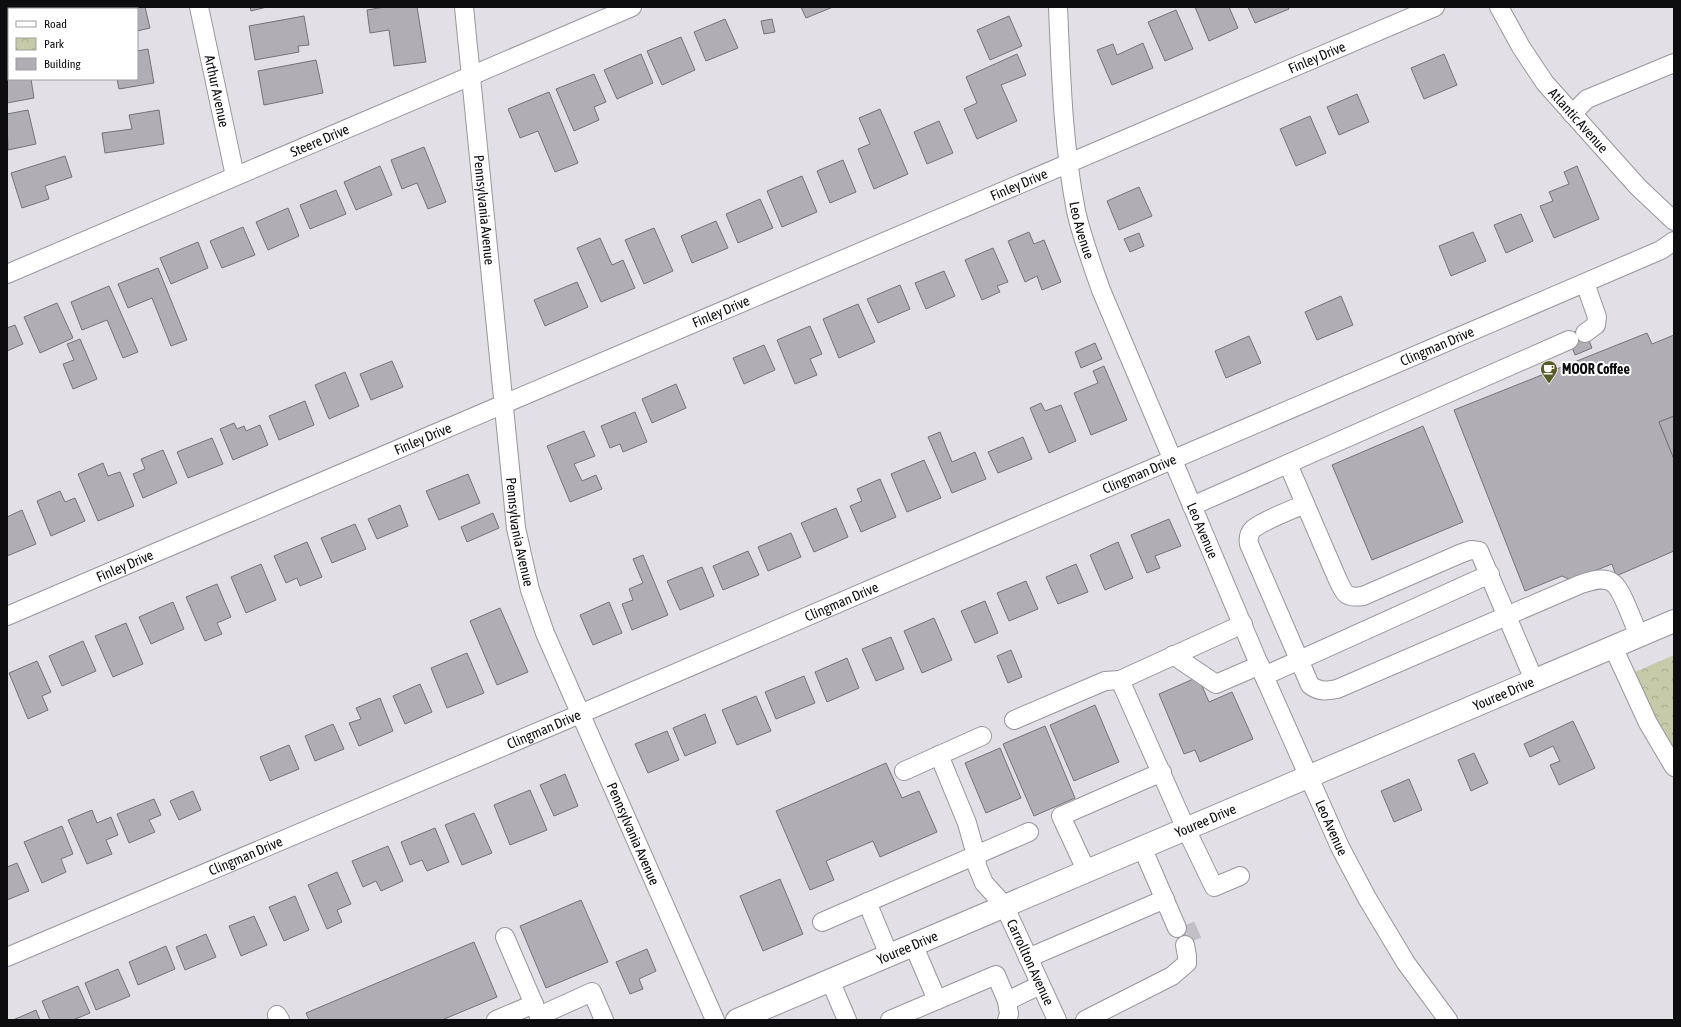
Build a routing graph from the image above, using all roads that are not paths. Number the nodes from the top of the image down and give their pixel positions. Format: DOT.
graph roads {
  1 [pos="199,7"];
  2 [pos="464,7"];
  3 [pos="632,7"];
  4 [pos="1058,7"];
  5 [pos="1434,7"];
  6 [pos="1499,7"];
  7 [pos="1674,63"];
  8 [pos="471,76"];
  9 [pos="1572,114"];
  10 [pos="1068,163"];
  11 [pos="235,176"];
  12 [pos="1674,221"];
  13 [pos="1674,241"];
  14 [pos="7,274"];
  15 [pos="1585,283"];
  16 [pos="1585,333"];
  17 [pos="1569,340"];
  18 [pos="503,405"];
  19 [pos="1173,460"];
  20 [pos="1288,464"];
  21 [pos="1305,504"];
  22 [pos="1192,506"];
  23 [pos="1490,574"];
  24 [pos="7,616"];
  25 [pos="1507,616"];
  26 [pos="1674,621"];
  27 [pos="1242,624"];
  28 [pos="1639,636"];
  29 [pos="1613,647"];
  30 [pos="1173,655"];
  31 [pos="1299,660"];
  32 [pos="1262,671"];
  33 [pos="1120,680"];
  34 [pos="1534,680"];
  35 [pos="580,714"];
  36 [pos="1014,720"];
  37 [pos="982,736"];
  38 [pos="939,755"];
  39 [pos="1674,767"];
  40 [pos="904,771"];
  41 [pos="1162,772"];
  42 [pos="1309,776"];
  43 [pos="1186,829"];
  44 [pos="1029,832"];
  45 [pos="1142,847"];
  46 [pos="976,855"];
  47 [pos="1086,870"];
  48 [pos="1240,876"];
  49 [pos="867,902"];
  50 [pos="1004,905"];
  51 [pos="822,922"];
  52 [pos="1181,930"];
  53 [pos="505,937"];
  54 [pos="913,944"];
  55 [pos="889,954"];
  56 [pos="7,958"];
  57 [pos="1028,958"];
  58 [pos="830,980"];
  59 [pos="1040,986"];
  60 [pos="937,1000"];
  61 [pos="1007,1001"];
  62 [pos="538,1013"];
  63 [pos="496,1020"];
  64 [pos="604,1020"];
  65 [pos="715,1020"];
  66 [pos="737,1020"];
  67 [pos="847,1020"];
  68 [pos="890,1020"];
  69 [pos="1007,1020"];
  70 [pos="1057,1020"];
  71 [pos="1085,1020"];
  72 [pos="1448,1020"];
  1 -- 11 [label="street, Arthur Avenue"];
  2 -- 8 [label="street, Pennsylvania Avenue"];
  3 -- 8 [label="street, Steere Drive"];
  4 -- 10 [label="street, Leo Avenue"];
  5 -- 10 [label="street, Finley Drive"];
  6 -- 9 [label="street, Atlantic Avenue"];
  7 -- 9 [label="street"];
  8 -- 11 [label="street, Steere Drive"];
  8 -- 18 [label="street, Pennsylvania Avenue"];
  9 -- 12 [label="street, Atlantic Avenue"];
  10 -- 18 [label="street, Finley Drive"];
  10 -- 19 [label="street, Leo Avenue"];
  11 -- 14 [label="street, Steere Drive"];
  13 -- 15 [label="street, Clingman Drive"];
  15 -- 16 [label="street"];
  15 -- 19 [label="street, Clingman Drive"];
  17 -- 20 [label="street"];
  18 -- 24 [label="street, Finley Drive"];
  18 -- 35 [label="street, Pennsylvania Avenue"];
  19 -- 22 [label="street, Leo Avenue"];
  19 -- 35 [label="street, Clingman Drive"];
  20 -- 21 [label="street"];
  20 -- 22 [label="street"];
  21 -- 23 [label="street"];
  21 -- 31 [label="street"];
  22 -- 27 [label="street, Leo Avenue"];
  23 -- 25 [label="street"];
  23 -- 31 [label="street"];
  25 -- 28 [label="street"];
  25 -- 31 [label="street"];
  25 -- 34 [label="street"];
  26 -- 28 [label="main road, Youree Drive"];
  27 -- 30 [label="street"];
  27 -- 32 [label="street, Leo Avenue"];
  28 -- 29 [label="main road, Youree Drive"];
  29 -- 34 [label="main road, Youree Drive"];
  29 -- 39 [label="street"];
  30 -- 32 [label="street"];
  30 -- 33 [label="street"];
  31 -- 32 [label="street"];
  32 -- 42 [label="street, Leo Avenue"];
  33 -- 36 [label="street"];
  33 -- 41 [label="street"];
  34 -- 42 [label="main road, Youree Drive"];
  35 -- 56 [label="street, Clingman Drive"];
  35 -- 65 [label="street, Pennsylvania Avenue"];
  37 -- 38 [label="street"];
  38 -- 40 [label="street"];
  38 -- 46 [label="street, Carrollton Avenue"];
  41 -- 43 [label="street"];
  41 -- 47 [label="street"];
  42 -- 43 [label="main road, Youree Drive"];
  42 -- 72 [label="street, Leo Avenue"];
  43 -- 45 [label="main road, Youree Drive"];
  43 -- 48 [label="street"];
  44 -- 46 [label="street"];
  45 -- 47 [label="main road, Youree Drive"];
  45 -- 52 [label="street"];
  46 -- 49 [label="street"];
  46 -- 50 [label="street, Carrollton Avenue"];
  47 -- 50 [label="main road, Youree Drive"];
  49 -- 51 [label="street"];
  49 -- 55 [label="street"];
  50 -- 54 [label="main road, Youree Drive"];
  50 -- 57 [label="street, Carrollton Avenue"];
  52 -- 57 [label="street"];
  52 -- 71 [label="street"];
  53 -- 62 [label="street"];
  54 -- 55 [label="main road, Youree Drive"];
  54 -- 60 [label="street"];
  55 -- 58 [label="main road, Youree Drive"];
  57 -- 59 [label="street, Carrollton Avenue"];
  58 -- 66 [label="main road, Youree Drive"];
  58 -- 67 [label="street"];
  59 -- 61 [label="street"];
  59 -- 70 [label="street, Carrollton Avenue"];
  60 -- 61 [label="street"];
  60 -- 68 [label="street"];
  61 -- 69 [label="street"];
  62 -- 63 [label="street"];
  62 -- 64 [label="street"];
}
